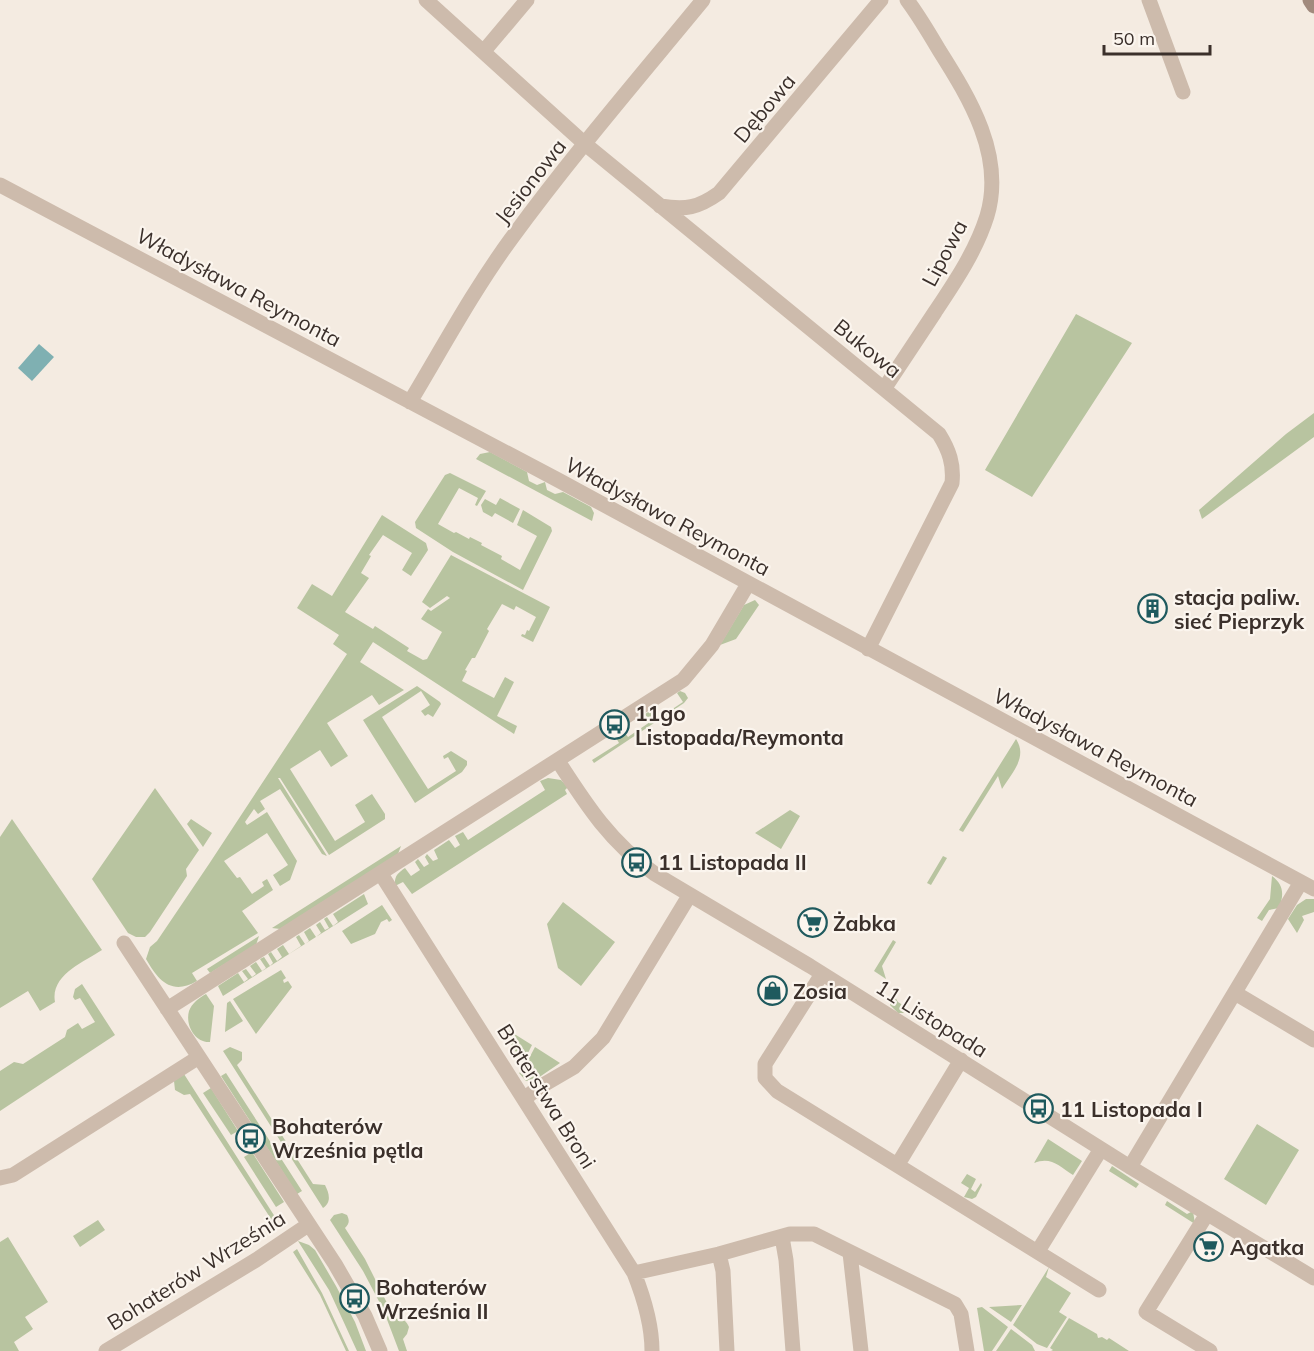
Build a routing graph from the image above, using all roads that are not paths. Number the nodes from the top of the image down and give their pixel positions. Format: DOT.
graph roads {
  1 [pos="426,0"];
  2 [pos="527,0"];
  3 [pos="703,0"];
  4 [pos="881,0"];
  5 [pos="907,0"];
  6 [pos="1149,0"];
  7 [pos="1310,0"];
  8 [pos="1314,6"];
  9 [pos="484,51"];
  10 [pos="1182,92"];
  11 [pos="585,144"];
  12 [pos="0,185"];
  13 [pos="660,206"];
  14 [pos="885,389"];
  15 [pos="410,402"];
  16 [pos="748,584"];
  17 [pos="868,649"];
  18 [pos="558,761"];
  19 [pos="381,874"];
  20 [pos="1307,885"];
  21 [pos="689,896"];
  22 [pos="124,943"];
  23 [pos="822,974"];
  24 [pos="1235,993"];
  25 [pos="167,1009"];
  26 [pos="1314,1040"];
  27 [pos="198,1057"];
  28 [pos="960,1060"];
  29 [pos="524,1099"];
  30 [pos="1101,1149"];
  31 [pos="898,1164"];
  32 [pos="1130,1167"];
  33 [pos="0,1178"];
  34 [pos="1207,1214"];
  35 [pos="308,1225"];
  36 [pos="782,1237"];
  37 [pos="1038,1251"];
  38 [pos="850,1253"];
  39 [pos="719,1254"];
  40 [pos="634,1273"];
  41 [pos="1314,1278"];
  42 [pos="1099,1290"];
  43 [pos="106,1351"];
  44 [pos="380,1351"];
  45 [pos="652,1351"];
  46 [pos="727,1351"];
  47 [pos="793,1351"];
  48 [pos="861,1351"];
  49 [pos="967,1351"];
  50 [pos="1210,1351"];
  1 -- 9 [label="street, Bukowa"];
  2 -- 9 [label="street"];
  3 -- 11 [label="street, Jesionowa"];
  4 -- 13 [label="street, Dębowa"];
  5 -- 14 [label="street, Lipowa"];
  6 -- 10 [label="street"];
  7 -- 8 [label="main road"];
  9 -- 11 [label="street, Bukowa"];
  11 -- 13 [label="street, Bukowa"];
  11 -- 15 [label="street, Jesionowa"];
  12 -- 15 [label="street, Władysława Reymonta"];
  13 -- 14 [label="street, Bukowa"];
  14 -- 17 [label="street, Bukowa"];
  15 -- 16 [label="street, Władysława Reymonta"];
  16 -- 17 [label="street, Władysława Reymonta"];
  16 -- 18 [label="street"];
  17 -- 20 [label="street, Władysława Reymonta"];
  18 -- 19 [label="street"];
  18 -- 21 [label="street, 11 Listopada"];
  19 -- 25 [label="street"];
  19 -- 29 [label="street, Braterstwa Broni"];
  20 -- 24 [label="street"];
  21 -- 23 [label="street, 11 Listopada"];
  21 -- 29 [label="street"];
  22 -- 25 [label="street, Bohaterów Września"];
  23 -- 28 [label="street, 11 Listopada"];
  23 -- 31 [label="street"];
  24 -- 26 [label="street"];
  24 -- 32 [label="street"];
  25 -- 27 [label="street, Bohaterów Września"];
  27 -- 33 [label="street"];
  27 -- 35 [label="street, Bohaterów Września"];
  28 -- 30 [label="street, 11 Listopada"];
  28 -- 31 [label="street"];
  29 -- 40 [label="street, Braterstwa Broni"];
  30 -- 32 [label="street, 11 Listopada"];
  30 -- 37 [label="street"];
  31 -- 37 [label="street"];
  32 -- 34 [label="street, 11 Listopada"];
  34 -- 41 [label="street, 11 Listopada"];
  34 -- 50 [label="street"];
  35 -- 43 [label="street, Bohaterów Września"];
  35 -- 44 [label="street, Bohaterów Września"];
  36 -- 38 [label="street"];
  36 -- 39 [label="street"];
  36 -- 47 [label="street"];
  37 -- 42 [label="street"];
  38 -- 48 [label="street"];
  38 -- 49 [label="street"];
  39 -- 40 [label="street"];
  39 -- 46 [label="street"];
  40 -- 45 [label="street, Braterstwa Broni"];
}
